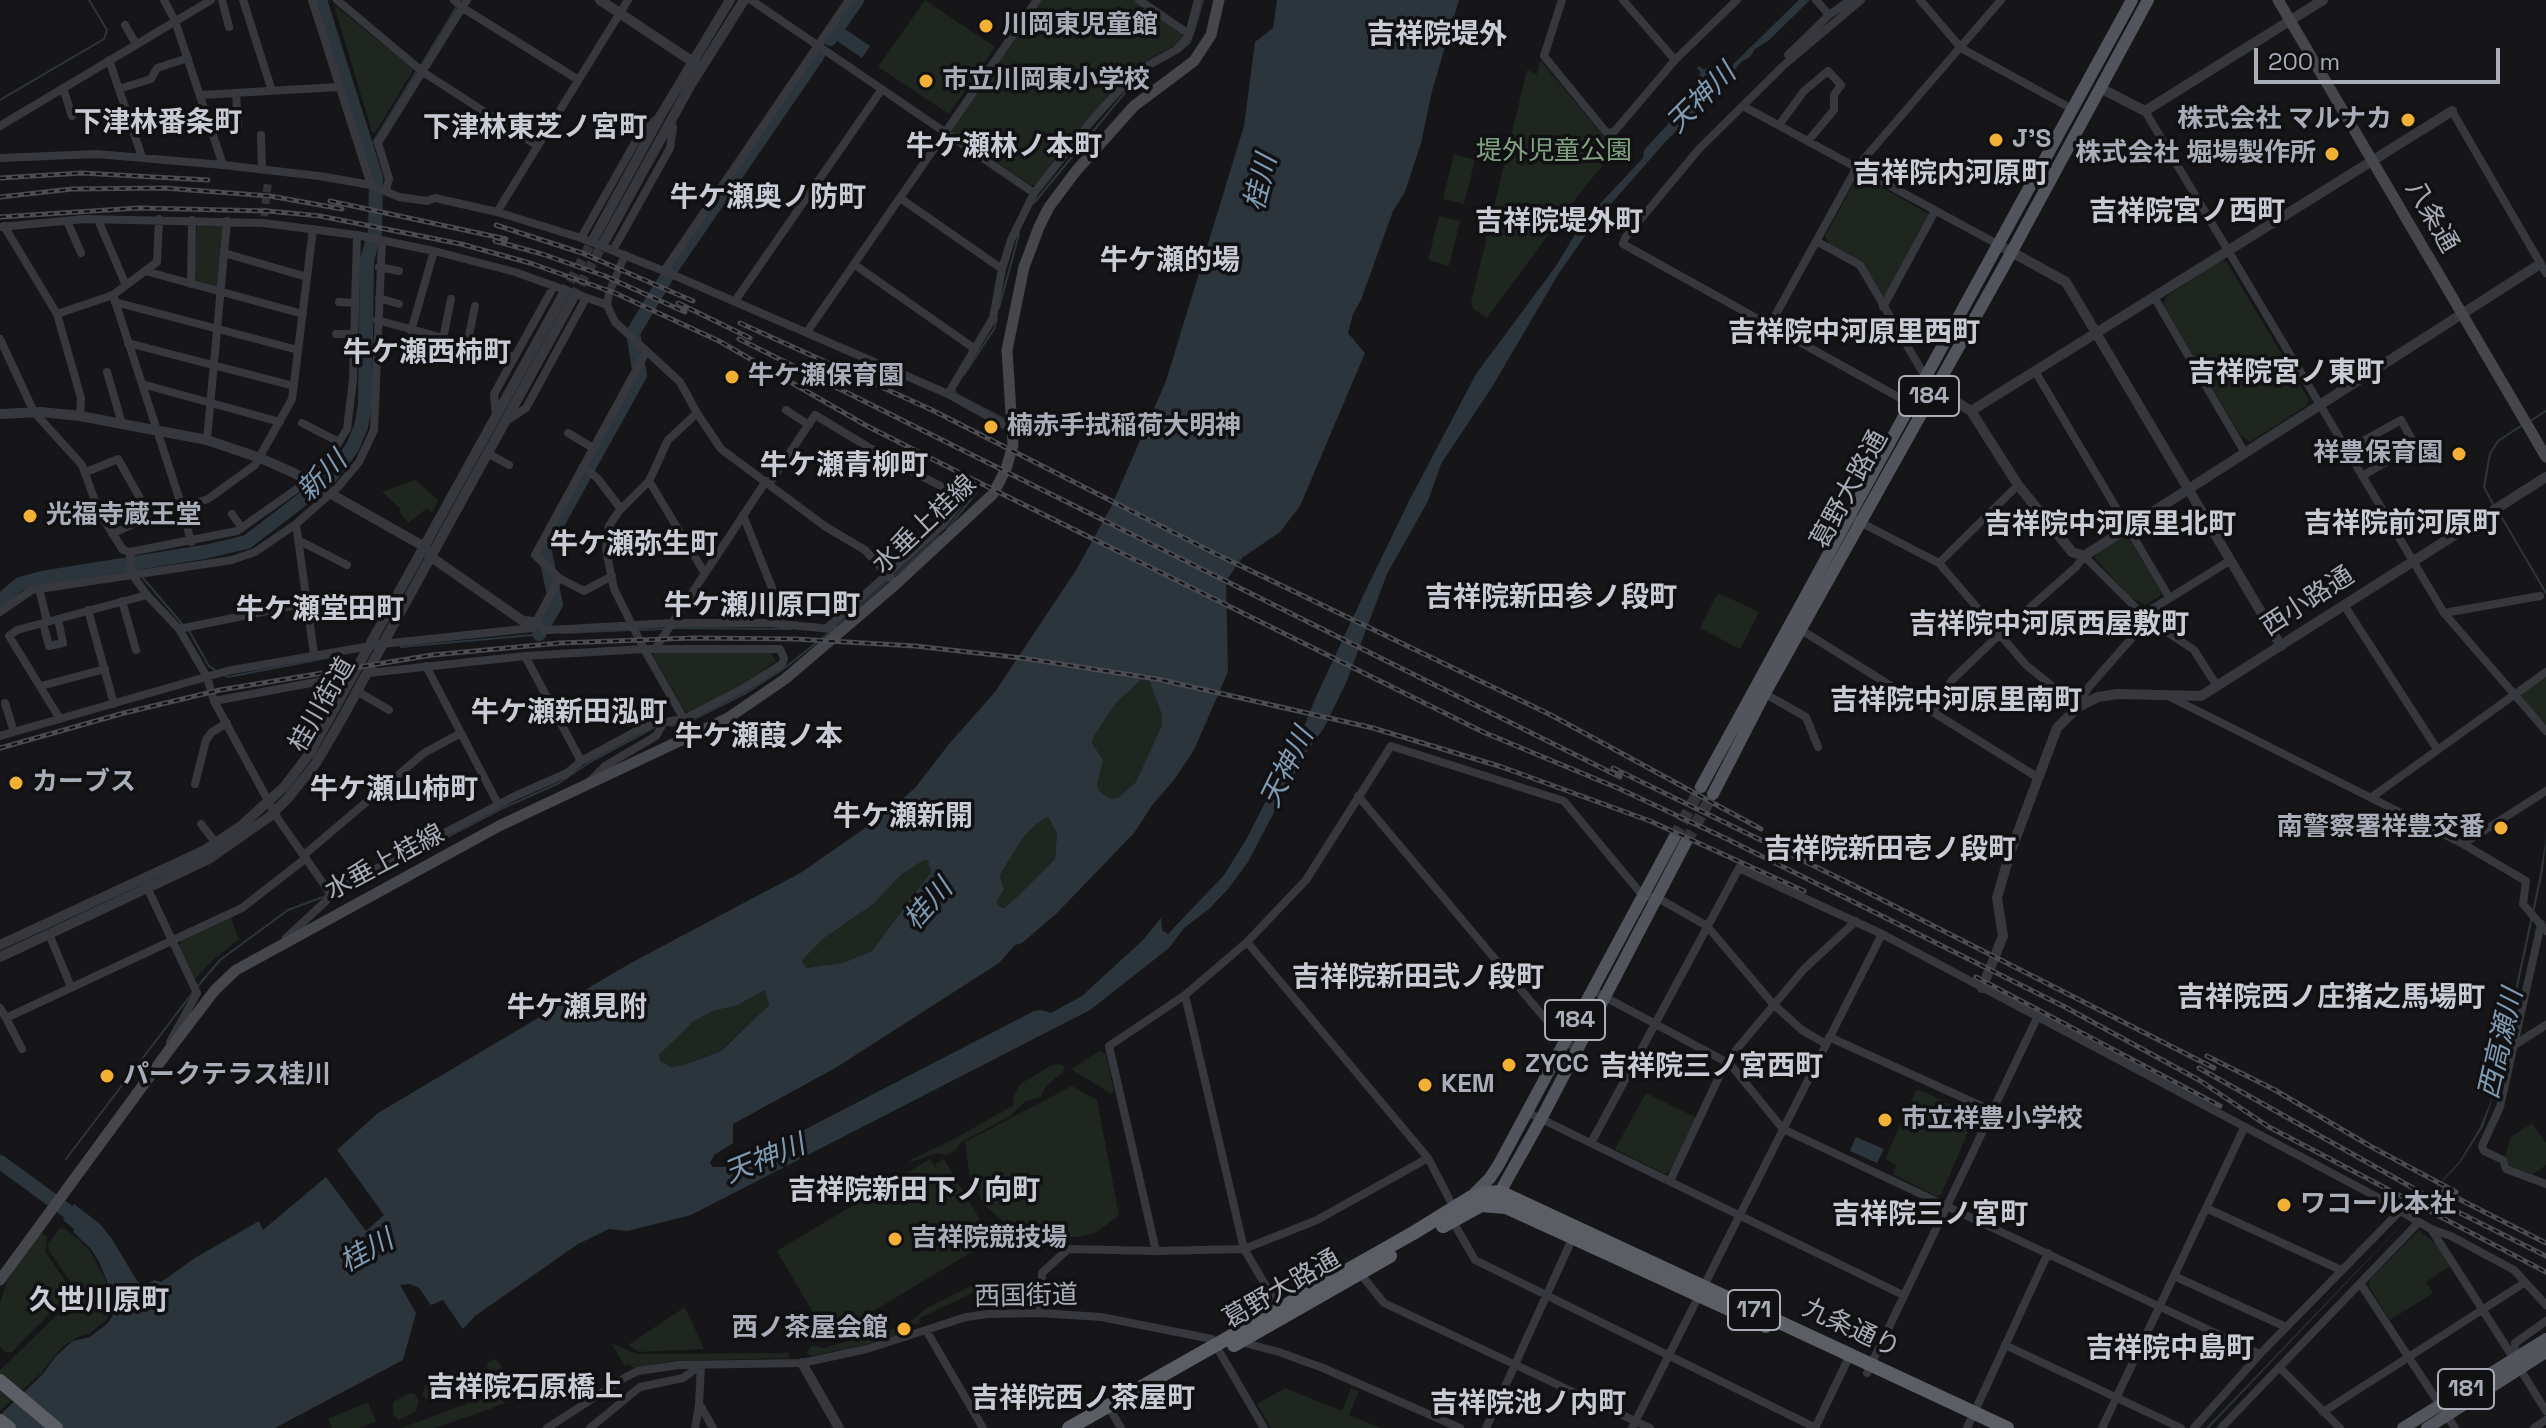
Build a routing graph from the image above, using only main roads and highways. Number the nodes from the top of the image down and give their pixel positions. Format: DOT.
graph roads {
  1 [pos="1219,0"];
  2 [pos="2132,0"];
  3 [pos="2148,0"];
  4 [pos="2278,0"];
  5 [pos="2123,16"];
  6 [pos="2136,23"];
  7 [pos="2088,81"];
  8 [pos="2100,88"];
  9 [pos="2078,113"];
  10 [pos="1930,383"];
  11 [pos="2546,457"];
  12 [pos="1884,465"];
  13 [pos="1707,790"];
  14 [pos="1499,1164"];
  15 [pos="1500,1192"];
  16 [pos="1475,1201"];
  17 [pos="1506,1207"];
  18 [pos="1575,1232"];
  19 [pos="1357,1269"];
  20 [pos="0,1280"];
  21 [pos="2546,1339"];
  22 [pos="1219,1348"];
  23 [pos="2546,1352"];
  24 [pos="2517,1364"];
  25 [pos="0,1381"];
  26 [pos="1111,1410"];
  27 [pos="2443,1410"];
  28 [pos="1970,1420"];
  29 [pos="0,1421"];
  30 [pos="9,1428"];
  31 [pos="56,1428"];
  32 [pos="1069,1428"];
  33 [pos="1088,1428"];
  34 [pos="1986,1428"];
  35 [pos="2007,1428"];
  36 [pos="2403,1428"];
  37 [pos="2427,1428"];
  1 -- 20 [label="main road, 水垂上桂線"];
  2 -- 5 [label="main road, 葛野大路通 / 184"];
  3 -- 6 [label="main road, 葛野大路通 / 184"];
  4 -- 11 [label="main road, 八条通"];
  5 -- 6 [label="main road"];
  5 -- 7 [label="main road, 葛野大路通 / 184"];
  6 -- 8 [label="main road, 葛野大路通 / 184"];
  7 -- 8 [label="main road"];
  7 -- 9 [label="main road, 葛野大路通 / 184"];
  8 -- 9 [label="main road, 葛野大路通 / 184"];
  9 -- 10 [label="main road, 葛野大路通 / 184"];
  10 -- 12 [label="main road, 葛野大路通 / 184"];
  10 -- 12 [label="main road, 葛野大路通 / 184"];
  12 -- 13 [label="main road, 葛野大路通 / 184"];
  14 -- 15 [label="main road"];
  14 -- 15 [label="main road, 葛野大路通 / 184"];
  14 -- 16 [label="main road, 葛野大路通 / 184"];
  15 -- 16 [label="highway, 葛野大路通"];
  15 -- 17 [label="main road"];
  15 -- 18 [label="highway, 九条通り / 171"];
  16 -- 17 [label="highway, 九条通り / 171"];
  16 -- 19 [label="highway, 葛野大路通"];
  17 -- 18 [label="highway, 九条通り / 171"];
  18 -- 28 [label="highway, 九条通り / 171"];
  19 -- 22 [label="highway, 葛野大路通"];
  19 -- 22 [label="highway, 葛野大路通"];
  21 -- 24 [label="main road, 181"];
  22 -- 26 [label="highway, 葛野大路通"];
  23 -- 24 [label="main road, 181"];
  24 -- 27 [label="main road, 181"];
  25 -- 31 [label="highway"];
  26 -- 32 [label="highway, 葛野大路通"];
  26 -- 33 [label="highway, 葛野大路通"];
  27 -- 36 [label="main road, 181"];
  27 -- 37 [label="main road, 181"];
  28 -- 34 [label="highway, 九条通り / 171"];
  28 -- 35 [label="highway, 九条通り / 171"];
  29 -- 30 [label="highway"];
}
